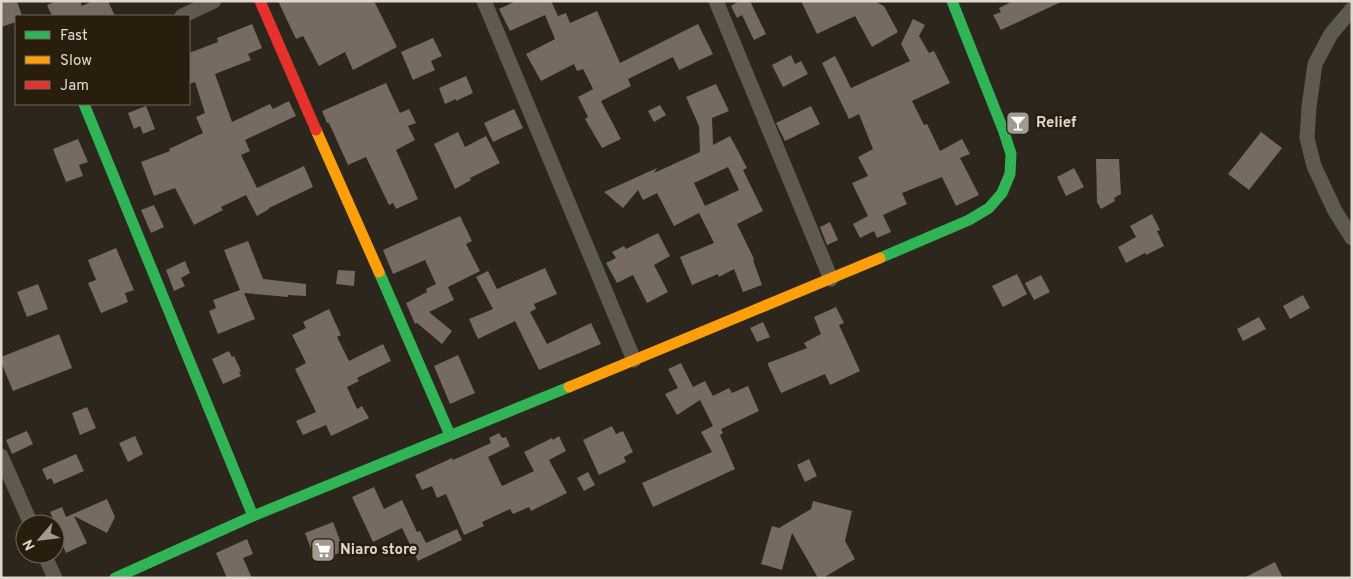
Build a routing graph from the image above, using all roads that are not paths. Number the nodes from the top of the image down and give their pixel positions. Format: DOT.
graph roads {
  1 [pos="214,1"];
  2 [pos="260,1"];
  3 [pos="484,1"];
  4 [pos="716,1"];
  5 [pos="952,1"];
  6 [pos="1352,9"];
  7 [pos="184,15"];
  8 [pos="84,105"];
  9 [pos="1351,235"];
  10 [pos="831,279"];
  11 [pos="634,360"];
  12 [pos="450,435"];
  13 [pos="1,456"];
  14 [pos="27,514"];
  15 [pos="254,516"];
  16 [pos="49,564"];
  17 [pos="55,578"];
  18 [pos="115,578"];
  1 -- 7 [label="street"];
  2 -- 12 [label="street"];
  3 -- 11 [label="street"];
  4 -- 10 [label="street"];
  5 -- 10 [label="street"];
  6 -- 9 [label="street"];
  8 -- 15 [label="street"];
  10 -- 11 [label="street"];
  11 -- 12 [label="street"];
  12 -- 15 [label="street"];
  13 -- 14 [label="street"];
  15 -- 18 [label="street"];
  16 -- 17 [label="street"];
}
